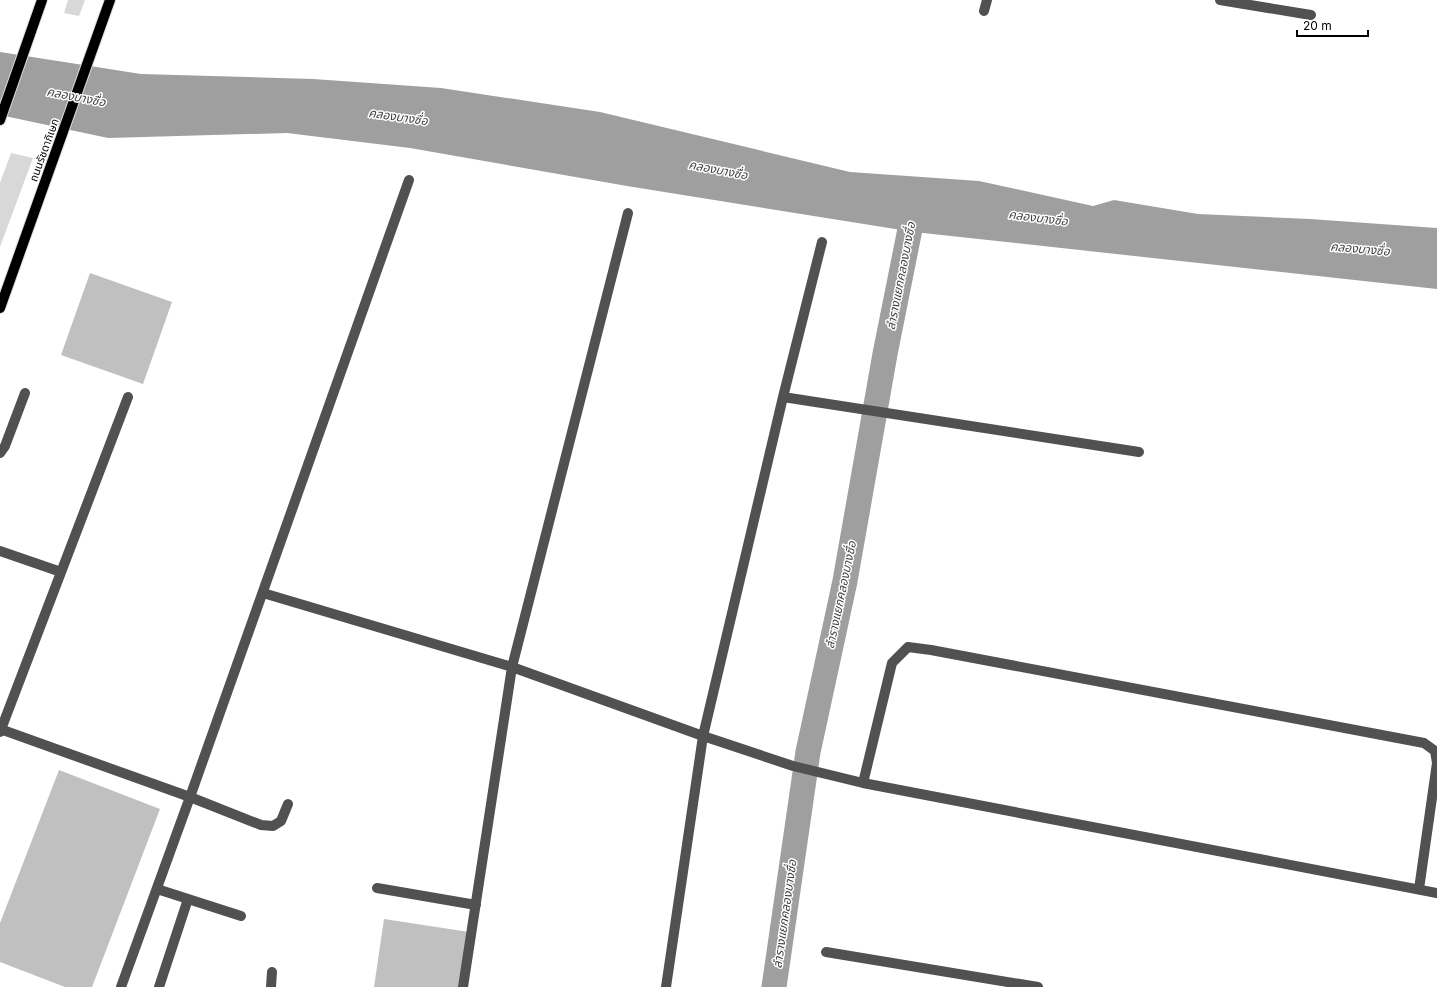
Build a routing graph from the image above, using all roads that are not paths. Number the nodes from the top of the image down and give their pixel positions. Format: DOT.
graph roads {
  1 [pos="42,0"];
  2 [pos="110,0"];
  3 [pos="987,0"];
  4 [pos="1220,0"];
  5 [pos="984,11"];
  6 [pos="1312,14"];
  7 [pos="0,120"];
  8 [pos="409,180"];
  9 [pos="628,213"];
  10 [pos="822,242"];
  11 [pos="0,308"];
  12 [pos="25,392"];
  13 [pos="128,397"];
  14 [pos="783,398"];
  15 [pos="1139,452"];
  16 [pos="0,453"];
  17 [pos="0,551"];
  18 [pos="61,572"];
  19 [pos="263,593"];
  20 [pos="512,667"];
  21 [pos="0,730"];
  22 [pos="703,736"];
  23 [pos="863,782"];
  24 [pos="190,798"];
  25 [pos="288,804"];
  26 [pos="377,888"];
  27 [pos="157,889"];
  28 [pos="1419,889"];
  29 [pos="1437,893"];
  30 [pos="188,899"];
  31 [pos="476,904"];
  32 [pos="241,916"];
  33 [pos="826,952"];
  34 [pos="272,972"];
  35 [pos="121,987"];
  36 [pos="159,987"];
  37 [pos="271,987"];
  38 [pos="463,987"];
  39 [pos="666,987"];
  40 [pos="1038,987"];
  1 -- 7 [label="main road"];
  2 -- 11 [label="main road, ถนนรัชดาภิเษก"];
  3 -- 5 [label="street"];
  4 -- 6 [label="street"];
  8 -- 19 [label="street"];
  9 -- 20 [label="street"];
  10 -- 14 [label="street"];
  12 -- 16 [label="street"];
  13 -- 18 [label="street"];
  14 -- 15 [label="street"];
  14 -- 22 [label="street"];
  17 -- 18 [label="street"];
  18 -- 21 [label="street"];
  19 -- 20 [label="street"];
  19 -- 24 [label="street"];
  20 -- 22 [label="street"];
  20 -- 31 [label="street"];
  21 -- 24 [label="street"];
  22 -- 23 [label="street"];
  22 -- 39 [label="street"];
  23 -- 28 [label="street"];
  23 -- 28 [label="street"];
  24 -- 25 [label="street"];
  24 -- 27 [label="street"];
  26 -- 31 [label="street"];
  27 -- 30 [label="street"];
  27 -- 35 [label="street"];
  28 -- 29 [label="street"];
  30 -- 32 [label="street"];
  30 -- 36 [label="street"];
  31 -- 38 [label="street"];
  33 -- 40 [label="street"];
  34 -- 37 [label="street"];
}
